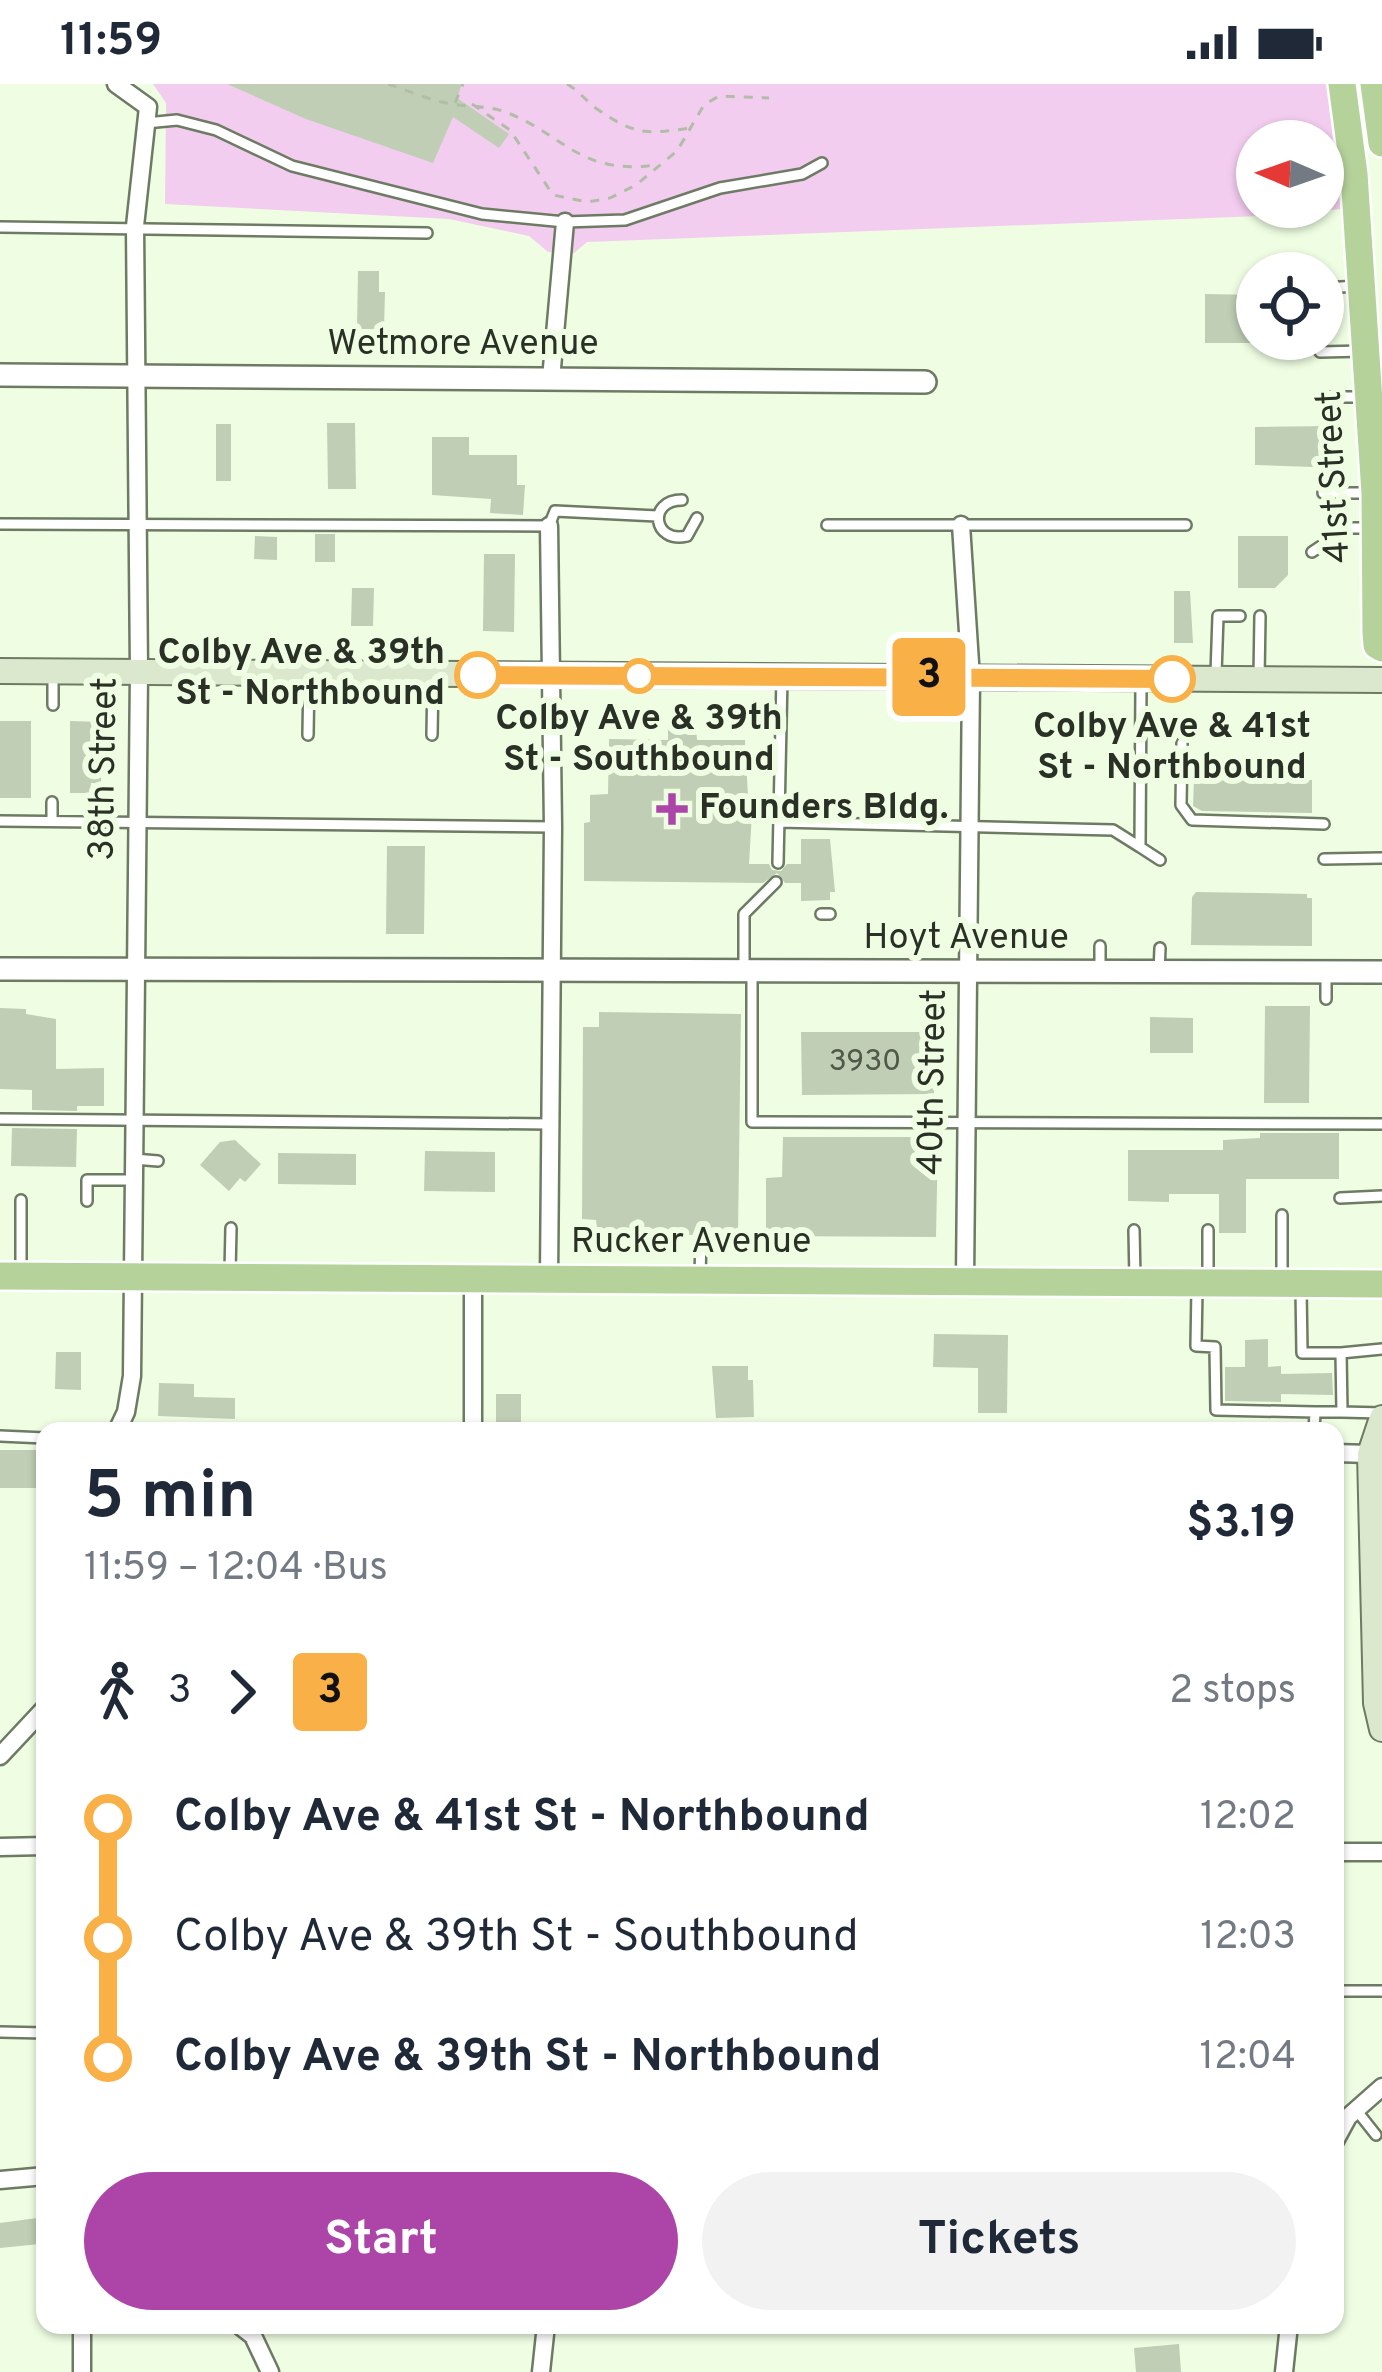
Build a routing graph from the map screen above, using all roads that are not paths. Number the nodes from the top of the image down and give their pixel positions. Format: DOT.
graph roads {
  1 [pos="116,84"];
  2 [pos="1342,84"];
  3 [pos="1374,84"];
  4 [pos="147,115"];
  5 [pos="1382,143"];
  6 [pos="822,163"];
  7 [pos="565,221"];
  8 [pos="0,226"];
  9 [pos="135,226"];
  10 [pos="427,233"];
  11 [pos="1359,286"];
  12 [pos="1344,287"];
  13 [pos="1344,351"];
  14 [pos="1365,351"];
  15 [pos="0,375"];
  16 [pos="138,376"];
  17 [pos="551,379"];
  18 [pos="925,382"];
  19 [pos="1321,397"];
  20 [pos="1368,397"];
  21 [pos="1323,493"];
  22 [pos="1375,493"];
  23 [pos="682,500"];
  24 [pos="657,516"];
  25 [pos="697,518"];
  26 [pos="0,524"];
  27 [pos="137,524"];
  28 [pos="827,525"];
  29 [pos="962,525"];
  30 [pos="1186,525"];
  31 [pos="549,526"];
  32 [pos="1375,528"];
  33 [pos="1312,552"];
  34 [pos="1240,616"];
  35 [pos="1260,616"];
  36 [pos="1382,648"];
  37 [pos="0,671"];
  38 [pos="53,671"];
  39 [pos="139,672"];
  40 [pos="309,674"];
  41 [pos="433,674"];
  42 [pos="548,674"];
  43 [pos="782,676"];
  44 [pos="971,678"];
  45 [pos="1141,679"];
  46 [pos="1216,680"];
  47 [pos="1259,680"];
  48 [pos="1382,680"];
  49 [pos="53,705"];
  50 [pos="308,735"];
  51 [pos="432,735"];
  52 [pos="1181,743"];
  53 [pos="52,802"];
  54 [pos="0,821"];
  55 [pos="52,821"];
  56 [pos="138,822"];
  57 [pos="780,822"];
  58 [pos="1324,824"];
  59 [pos="553,827"];
  60 [pos="970,829"];
  61 [pos="1140,847"];
  62 [pos="1382,858"];
  63 [pos="1160,860"];
  64 [pos="1324,860"];
  65 [pos="778,862"];
  66 [pos="776,882"];
  67 [pos="1100,946"];
  68 [pos="1160,948"];
  69 [pos="0,969"];
  70 [pos="135,970"];
  71 [pos="550,972"];
  72 [pos="748,972"];
  73 [pos="968,972"];
  74 [pos="1100,972"];
  75 [pos="1382,972"];
  76 [pos="1159,973"];
  77 [pos="1326,973"];
  78 [pos="1326,999"];
  79 [pos="0,1120"];
  80 [pos="133,1120"];
  81 [pos="967,1122"];
  82 [pos="550,1124"];
  83 [pos="1382,1124"];
  84 [pos="132,1159"];
  85 [pos="158,1161"];
  86 [pos="132,1180"];
  87 [pos="1382,1196"];
  88 [pos="1340,1198"];
  89 [pos="21,1200"];
  90 [pos="87,1201"];
  91 [pos="1282,1215"];
  92 [pos="231,1228"];
  93 [pos="1135,1230"];
  94 [pos="1208,1230"];
  95 [pos="701,1235"];
  96 [pos="10,1276"];
  97 [pos="132,1277"];
  98 [pos="230,1277"];
  99 [pos="472,1278"];
  100 [pos="549,1278"];
  101 [pos="700,1279"];
  102 [pos="965,1280"];
  103 [pos="1135,1282"];
  104 [pos="1203,1282"];
  105 [pos="1291,1284"];
  106 [pos="1382,1284"];
  107 [pos="1382,1349"];
  108 [pos="1341,1353"];
  109 [pos="1315,1412"];
  110 [pos="1343,1412"];
  111 [pos="1382,1416"];
  112 [pos="121,1422"];
  113 [pos="473,1422"];
  114 [pos="1314,1422"];
  115 [pos="0,1436"];
  116 [pos="36,1438"];
  117 [pos="1344,1453"];
  118 [pos="1370,1454"];
  119 [pos="1378,1578"];
  120 [pos="36,1718"];
  121 [pos="1382,1729"];
  122 [pos="0,1756"];
  123 [pos="36,1846"];
  124 [pos="0,1847"];
  125 [pos="1344,1852"];
  126 [pos="1382,1852"];
  127 [pos="1344,1991"];
  128 [pos="1382,1991"];
  129 [pos="0,2032"];
  130 [pos="36,2032"];
  131 [pos="1382,2086"];
  132 [pos="1346,2115"];
  133 [pos="1376,2135"];
  134 [pos="36,2177"];
  135 [pos="0,2180"];
  136 [pos="82,2334"];
  137 [pos="250,2334"];
  138 [pos="544,2334"];
  139 [pos="1288,2334"];
  140 [pos="82,2372"];
  141 [pos="270,2372"];
  142 [pos="541,2372"];
  143 [pos="1284,2372"];
  1 -- 4 [label="street"];
  2 -- 11 [label="main road, 41st Street"];
  3 -- 5 [label="main road"];
  4 -- 7 [label="lane"];
  4 -- 9 [label="street, 38th Street"];
  6 -- 7 [label="lane"];
  7 -- 17 [label="street"];
  8 -- 9 [label="lane"];
  9 -- 10 [label="lane"];
  9 -- 16 [label="street, 38th Street"];
  11 -- 12 [label="lane"];
  11 -- 14 [label="main road, 41st Street"];
  13 -- 14 [label="lane"];
  14 -- 20 [label="main road, 41st Street"];
  15 -- 16 [label="street, Wetmore Avenue"];
  16 -- 17 [label="street, Wetmore Avenue"];
  16 -- 27 [label="street, 38th Street"];
  17 -- 18 [label="street, Wetmore Avenue"];
  19 -- 20 [label="lane"];
  20 -- 22 [label="main road, 41st Street"];
  21 -- 22 [label="lane"];
  22 -- 32 [label="main road, 41st Street"];
  23 -- 24 [label="lane"];
  24 -- 25 [label="lane"];
  24 -- 31 [label="lane"];
  26 -- 27 [label="lane"];
  27 -- 31 [label="lane"];
  27 -- 39 [label="street, 38th Street"];
  28 -- 29 [label="lane"];
  29 -- 30 [label="lane"];
  29 -- 44 [label="street, 40th Street"];
  31 -- 42 [label="street"];
  32 -- 33 [label="lane"];
  32 -- 36 [label="main road, 41st Street"];
  34 -- 46 [label="lane"];
  35 -- 47 [label="lane"];
  37 -- 38 [label="main road"];
  38 -- 39 [label="main road"];
  38 -- 49 [label="lane"];
  39 -- 40 [label="main road"];
  39 -- 56 [label="street, 38th Street"];
  40 -- 41 [label="main road"];
  40 -- 50 [label="lane"];
  41 -- 42 [label="main road"];
  41 -- 51 [label="lane"];
  42 -- 43 [label="main road"];
  42 -- 59 [label="street"];
  43 -- 44 [label="main road"];
  43 -- 57 [label="lane"];
  44 -- 45 [label="main road"];
  44 -- 60 [label="street, 40th Street"];
  45 -- 46 [label="main road"];
  45 -- 61 [label="lane"];
  46 -- 47 [label="main road"];
  47 -- 48 [label="main road"];
  52 -- 58 [label="lane"];
  53 -- 55 [label="lane"];
  54 -- 55 [label="lane"];
  55 -- 56 [label="lane"];
  56 -- 59 [label="lane"];
  56 -- 70 [label="street, 38th Street"];
  57 -- 60 [label="lane"];
  57 -- 65 [label="lane"];
  59 -- 71 [label="street"];
  60 -- 61 [label="lane"];
  60 -- 73 [label="street, 40th Street"];
  61 -- 63 [label="lane"];
  62 -- 64 [label="lane"];
  66 -- 72 [label="lane"];
  67 -- 74 [label="lane"];
  68 -- 76 [label="lane"];
  69 -- 70 [label="street, Hoyt Avenue"];
  70 -- 71 [label="street, Hoyt Avenue"];
  70 -- 80 [label="street, 38th Street"];
  71 -- 72 [label="street, Hoyt Avenue"];
  71 -- 82 [label="street"];
  72 -- 73 [label="street, Hoyt Avenue"];
  72 -- 81 [label="lane"];
  73 -- 74 [label="street, Hoyt Avenue"];
  73 -- 81 [label="street, 40th Street"];
  74 -- 76 [label="street, Hoyt Avenue"];
  75 -- 77 [label="street, Hoyt Avenue"];
  76 -- 77 [label="street, Hoyt Avenue"];
  77 -- 78 [label="lane"];
  79 -- 80 [label="lane"];
  80 -- 82 [label="lane"];
  80 -- 84 [label="street, 38th Street"];
  81 -- 83 [label="lane"];
  81 -- 102 [label="street, 40th Street"];
  82 -- 100 [label="street"];
  84 -- 85 [label="lane"];
  84 -- 86 [label="street, 38th Street"];
  86 -- 90 [label="lane"];
  86 -- 97 [label="street, 38th Street"];
  87 -- 88 [label="lane"];
  89 -- 96 [label="lane"];
  91 -- 105 [label="lane"];
  92 -- 98 [label="lane"];
  93 -- 103 [label="lane"];
  94 -- 104 [label="lane"];
  95 -- 101 [label="lane"];
  96 -- 97 [label="main road, Rucker Avenue"];
  97 -- 98 [label="main road, Rucker Avenue"];
  97 -- 112 [label="street, 38th Street"];
  98 -- 99 [label="main road, Rucker Avenue"];
  99 -- 100 [label="main road, Rucker Avenue"];
  99 -- 113 [label="street"];
  100 -- 101 [label="main road, Rucker Avenue"];
  101 -- 102 [label="main road, Rucker Avenue"];
  102 -- 103 [label="main road, Rucker Avenue"];
  103 -- 104 [label="main road, Rucker Avenue"];
  104 -- 105 [label="main road, Rucker Avenue"];
  104 -- 109 [label="lane"];
  105 -- 106 [label="main road, Rucker Avenue"];
  105 -- 108 [label="lane"];
  107 -- 108 [label="lane"];
  108 -- 110 [label="lane"];
  109 -- 110 [label="lane"];
  109 -- 114 [label="lane"];
  110 -- 111 [label="lane"];
  111 -- 118 [label="main road"];
  115 -- 116 [label="lane"];
  117 -- 118 [label="street"];
  118 -- 119 [label="main road"];
  119 -- 121 [label="main road"];
  120 -- 122 [label="street"];
  123 -- 124 [label="street"];
  125 -- 126 [label="street"];
  127 -- 128 [label="lane"];
  129 -- 130 [label="lane"];
  131 -- 132 [label="street"];
  132 -- 133 [label="lane"];
  134 -- 135 [label="street"];
  136 -- 140 [label="street"];
  137 -- 141 [label="street"];
  138 -- 142 [label="street"];
  139 -- 143 [label="street"];
}
